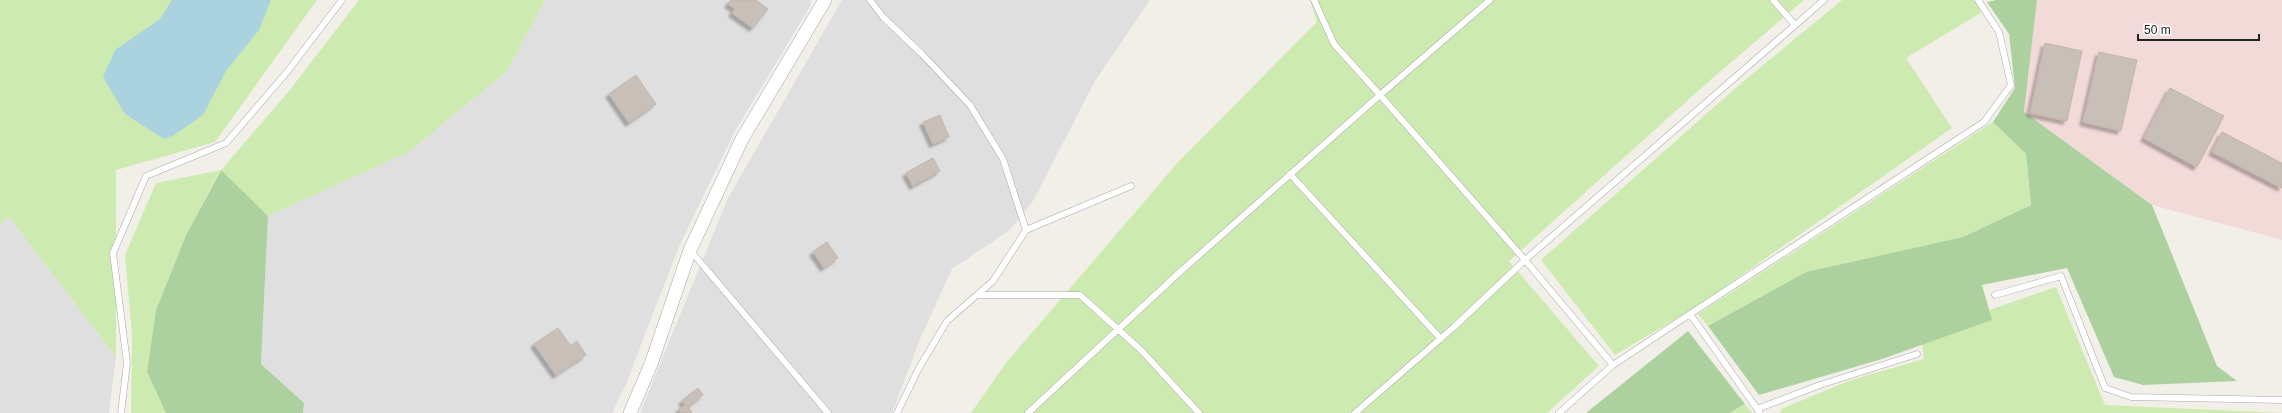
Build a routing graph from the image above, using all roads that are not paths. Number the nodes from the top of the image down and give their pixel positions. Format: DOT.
graph roads {
  1 [pos="342,0"];
  2 [pos="870,0"];
  3 [pos="1314,0"];
  4 [pos="1490,0"];
  5 [pos="1774,0"];
  6 [pos="1824,0"];
  7 [pos="1978,0"];
  8 [pos="823,2"];
  9 [pos="1795,25"];
  10 [pos="1380,95"];
  11 [pos="1290,174"];
  12 [pos="1130,186"];
  13 [pos="1026,230"];
  14 [pos="690,250"];
  15 [pos="1525,260"];
  16 [pos="977,295"];
  17 [pos="1995,295"];
  18 [pos="1690,314"];
  19 [pos="1118,329"];
  20 [pos="1441,339"];
  21 [pos="1917,354"];
  22 [pos="1613,365"];
  23 [pos="2282,400"];
  24 [pos="1758,411"];
  25 [pos="121,413"];
  26 [pos="630,413"];
  27 [pos="828,413"];
  28 [pos="897,413"];
  29 [pos="1028,413"];
  30 [pos="1199,413"];
  31 [pos="1355,413"];
  32 [pos="1559,413"];
  1 -- 25 [label="lane"];
  2 -- 13 [label="lane"];
  3 -- 10 [label="lane"];
  4 -- 10 [label="lane"];
  5 -- 9 [label="lane"];
  6 -- 9 [label="lane"];
  7 -- 18 [label="lane"];
  8 -- 14 [label="street"];
  9 -- 15 [label="lane"];
  10 -- 11 [label="lane"];
  10 -- 15 [label="lane"];
  11 -- 19 [label="lane"];
  11 -- 20 [label="lane"];
  12 -- 13 [label="lane"];
  13 -- 16 [label="lane"];
  14 -- 26 [label="street"];
  14 -- 27 [label="lane"];
  15 -- 20 [label="lane"];
  15 -- 22 [label="lane"];
  16 -- 19 [label="lane"];
  16 -- 28 [label="lane"];
  17 -- 23 [label="lane"];
  18 -- 22 [label="lane"];
  18 -- 24 [label="lane"];
  19 -- 29 [label="lane"];
  19 -- 30 [label="lane"];
  20 -- 31 [label="lane"];
  21 -- 24 [label="lane"];
  22 -- 32 [label="lane"];
}
